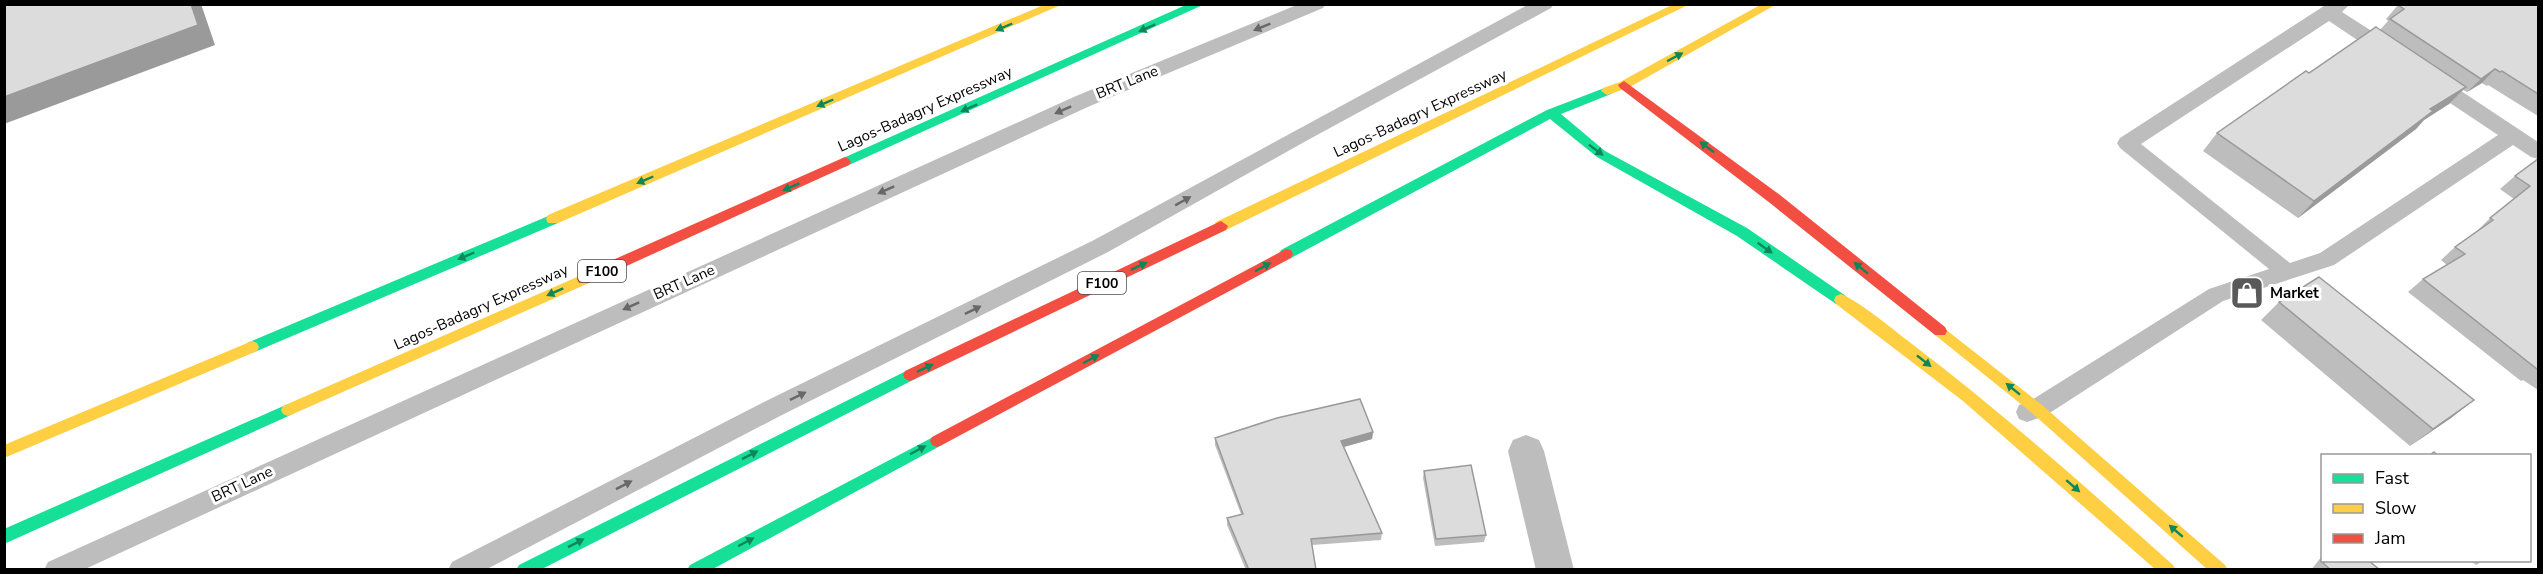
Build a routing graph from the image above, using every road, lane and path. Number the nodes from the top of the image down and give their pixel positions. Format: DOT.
graph roads {
  1 [pos="1058,4"];
  2 [pos="1200,4"];
  3 [pos="1317,4"];
  4 [pos="1545,4"];
  5 [pos="1684,4"];
  6 [pos="1772,4"];
  7 [pos="2335,8"];
  8 [pos="1624,85"];
  9 [pos="1551,113"];
  10 [pos="2512,135"];
  11 [pos="2538,152"];
  12 [pos="2287,272"];
  13 [pos="2037,409"];
  14 [pos="1999,421"];
  15 [pos="1526,451"];
  16 [pos="4,452"];
  17 [pos="4,537"];
  18 [pos="56,570"];
  19 [pos="460,570"];
  20 [pos="524,570"];
  21 [pos="695,570"];
  22 [pos="1555,570"];
  23 [pos="2168,570"];
  24 [pos="2220,570"];
  1 -- 16 [label="main road, one-way"];
  2 -- 17 [label="main road, Lagos-Badagry Expressway / F100, one-way"];
  3 -- 18 [label="lane, BRT Lane, one-way"];
  19 -- 4 [label="lane, one-way"];
  20 -- 5 [label="main road, Lagos-Badagry Expressway / F100, one-way"];
  8 -- 6 [label="main road, one-way"];
  7 -- 10 [label="lane"];
  7 -- 12 [label="lane"];
  8 -- 9 [label="main road"];
  13 -- 8 [label="main road, one-way"];
  9 -- 14 [label="main road, one-way"];
  21 -- 9 [label="main road, one-way"];
  10 -- 11 [label="lane"];
  10 -- 12 [label="lane"];
  12 -- 13 [label="lane"];
  13 -- 14 [label="lane"];
  24 -- 13 [label="main road, one-way"];
  14 -- 23 [label="main road, one-way"];
  15 -- 22 [label="street"];
}
